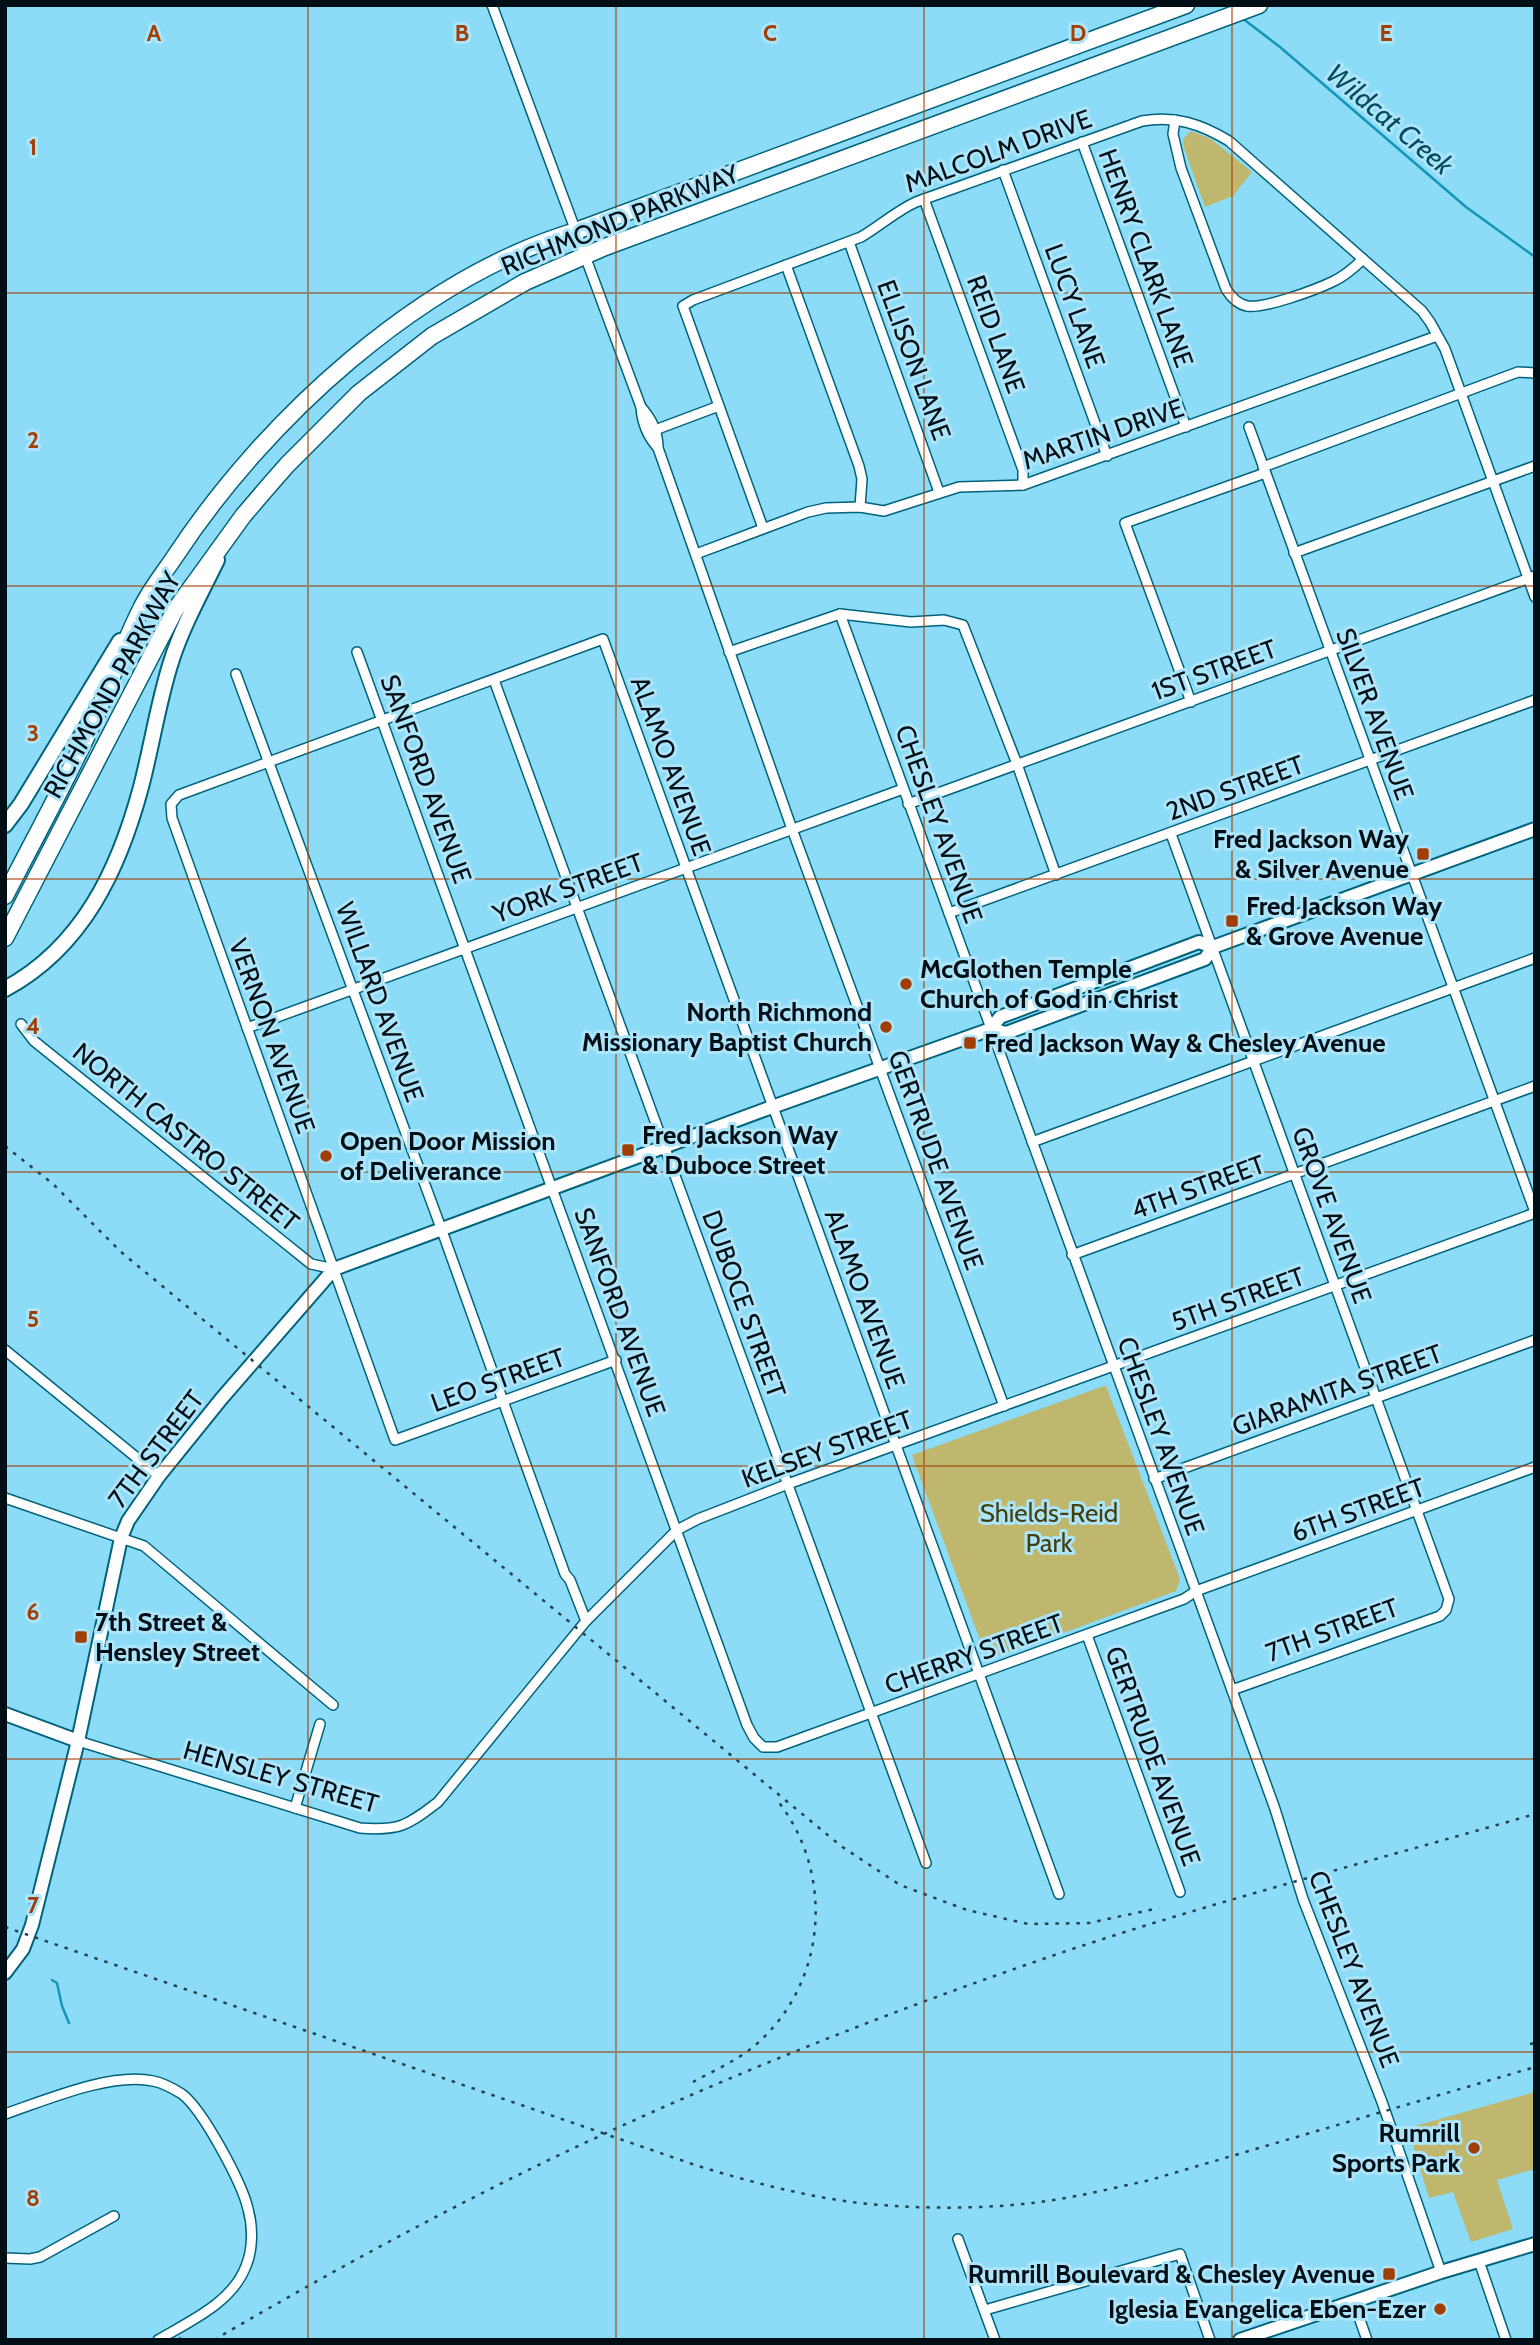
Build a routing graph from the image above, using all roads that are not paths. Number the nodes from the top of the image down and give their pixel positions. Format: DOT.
graph roads {
  1 [pos="492,5"];
  2 [pos="1185,6"];
  3 [pos="1259,6"];
  4 [pos="1175,120"];
  5 [pos="1082,142"];
  6 [pos="1003,170"];
  7 [pos="924,199"];
  8 [pos="576,230"];
  9 [pos="849,242"];
  10 [pos="586,255"];
  11 [pos="1363,259"];
  12 [pos="786,265"];
  13 [pos="1437,336"];
  14 [pos="1535,373"];
  15 [pos="1461,395"];
  16 [pos="719,406"];
  17 [pos="641,407"];
  18 [pos="1186,427"];
  19 [pos="1249,427"];
  20 [pos="654,430"];
  21 [pos="658,448"];
  22 [pos="1107,456"];
  23 [pos="1535,466"];
  24 [pos="1264,470"];
  25 [pos="1492,481"];
  26 [pos="1023,485"];
  27 [pos="939,492"];
  28 [pos="860,508"];
  29 [pos="763,528"];
  30 [pos="225,542"];
  31 [pos="1294,553"];
  32 [pos="696,554"];
  33 [pos="1531,577"];
  34 [pos="1535,597"];
  35 [pos="141,607"];
  36 [pos="840,614"];
  37 [pos="1329,650"];
  38 [pos="357,652"];
  39 [pos="729,652"];
  40 [pos="236,674"];
  41 [pos="494,680"];
  42 [pos="1535,700"];
  43 [pos="1191,702"];
  44 [pos="382,720"];
  45 [pos="1369,761"];
  46 [pos="270,762"];
  47 [pos="1017,764"];
  48 [pos="903,789"];
  49 [pos="908,804"];
  50 [pos="5,825"];
  51 [pos="792,828"];
  52 [pos="1535,829"];
  53 [pos="1171,834"];
  54 [pos="686,868"];
  55 [pos="1411,875"];
  56 [pos="1056,876"];
  57 [pos="5,896"];
  58 [pos="576,907"];
  59 [pos="949,913"];
  60 [pos="5,938"];
  61 [pos="1213,947"];
  62 [pos="466,948"];
  63 [pos="1535,958"];
  64 [pos="1452,988"];
  65 [pos="5,989"];
  66 [pos="353,989"];
  67 [pos="21,1024"];
  68 [pos="247,1028"];
  69 [pos="991,1029"];
  70 [pos="1254,1061"];
  71 [pos="880,1068"];
  72 [pos="1535,1086"];
  73 [pos="1493,1101"];
  74 [pos="772,1107"];
  75 [pos="1032,1142"];
  76 [pos="665,1146"];
  77 [pos="1295,1173"];
  78 [pos="553,1188"];
  79 [pos="1535,1213"];
  80 [pos="441,1228"];
  81 [pos="1072,1255"];
  82 [pos="334,1269"];
  83 [pos="1335,1286"];
  84 [pos="1535,1340"];
  85 [pos="5,1350"];
  86 [pos="616,1360"];
  87 [pos="1114,1367"];
  88 [pos="1376,1398"];
  89 [pos="503,1401"];
  90 [pos="1004,1406"];
  91 [pos="395,1440"];
  92 [pos="896,1446"];
  93 [pos="1535,1467"];
  94 [pos="159,1476"];
  95 [pos="1154,1479"];
  96 [pos="788,1484"];
  97 [pos="5,1498"];
  98 [pos="1417,1511"];
  99 [pos="677,1530"];
  100 [pos="121,1538"];
  101 [pos="1196,1591"];
  102 [pos="1446,1610"];
  103 [pos="586,1621"];
  104 [pos="1087,1635"];
  105 [pos="979,1675"];
  106 [pos="1232,1690"];
  107 [pos="333,1705"];
  108 [pos="872,1712"];
  109 [pos="5,1714"];
  110 [pos="320,1724"];
  111 [pos="78,1741"];
  112 [pos="763,1747"];
  113 [pos="295,1808"];
  114 [pos="926,1863"];
  115 [pos="1180,1892"];
  116 [pos="1059,1895"];
  117 [pos="5,1973"];
  118 [pos="5,2114"];
  119 [pos="114,2216"];
  120 [pos="958,2239"];
  121 [pos="1535,2244"];
  122 [pos="5,2258"];
  123 [pos="1479,2261"];
  124 [pos="1441,2272"];
  125 [pos="1354,2303"];
  126 [pos="985,2310"];
  127 [pos="158,2340"];
  128 [pos="995,2340"];
  129 [pos="1210,2340"];
  130 [pos="1240,2340"];
  131 [pos="1367,2340"];
  132 [pos="1506,2340"];
  1 -- 8 [label="street"];
  2 -- 8 [label="highway, RICHMOND PARKWAY"];
  3 -- 10 [label="highway, RICHMOND PARKWAY"];
  4 -- 5 [label="street, MALCOLM DRIVE"];
  4 -- 11 [label="street, MALCOLM DRIVE"];
  4 -- 11 [label="street"];
  5 -- 6 [label="street, MALCOLM DRIVE"];
  5 -- 18 [label="street, HENRY CLARK LANE"];
  6 -- 7 [label="street, MALCOLM DRIVE"];
  6 -- 22 [label="street, LUCY LANE"];
  7 -- 9 [label="street, MALCOLM DRIVE"];
  7 -- 26 [label="street, REID LANE"];
  8 -- 10 [label="street"];
  8 -- 35 [label="highway, RICHMOND PARKWAY"];
  9 -- 12 [label="street, MALCOLM DRIVE"];
  9 -- 27 [label="street, ELLISON LANE"];
  10 -- 17 [label="street"];
  10 -- 30 [label="highway, RICHMOND PARKWAY"];
  11 -- 13 [label="street, MALCOLM DRIVE"];
  12 -- 16 [label="street, MALCOLM DRIVE"];
  12 -- 28 [label="street"];
  13 -- 15 [label="street, MALCOLM DRIVE"];
  13 -- 18 [label="street, MARTIN DRIVE"];
  14 -- 15 [label="street"];
  15 -- 24 [label="street"];
  15 -- 25 [label="street, MALCOLM DRIVE"];
  16 -- 20 [label="street"];
  16 -- 29 [label="street, MALCOLM DRIVE"];
  17 -- 20 [label="street"];
  17 -- 21 [label="street"];
  18 -- 22 [label="street, MARTIN DRIVE"];
  19 -- 24 [label="street, SILVER AVENUE"];
  20 -- 21 [label="street"];
  21 -- 32 [label="street, GERTRUDE AVENUE"];
  22 -- 26 [label="street, MARTIN DRIVE"];
  23 -- 25 [label="street"];
  24 -- 31 [label="street, SILVER AVENUE"];
  24 -- 43 [label="street"];
  25 -- 31 [label="street"];
  25 -- 33 [label="street, MALCOLM DRIVE"];
  26 -- 27 [label="street, MARTIN DRIVE"];
  27 -- 28 [label="street, MARTIN DRIVE"];
  28 -- 29 [label="street, MARTIN DRIVE"];
  29 -- 32 [label="street, MARTIN DRIVE"];
  30 -- 60 [label="highway, RICHMOND PARKWAY"];
  30 -- 65 [label="main road"];
  31 -- 37 [label="street, SILVER AVENUE"];
  32 -- 39 [label="street, GERTRUDE AVENUE"];
  33 -- 34 [label="street, MALCOLM DRIVE"];
  33 -- 37 [label="street, 1ST STREET"];
  35 -- 50 [label="main road"];
  35 -- 57 [label="highway, RICHMOND PARKWAY"];
  36 -- 39 [label="street"];
  36 -- 47 [label="street"];
  36 -- 48 [label="street, CHESLEY AVENUE"];
  37 -- 43 [label="street, 1ST STREET"];
  37 -- 45 [label="street, SILVER AVENUE"];
  38 -- 44 [label="street, SANFORD AVENUE"];
  39 -- 51 [label="street, GERTRUDE AVENUE"];
  40 -- 46 [label="street, WILLARD AVENUE"];
  41 -- 44 [label="street"];
  41 -- 54 [label="street, ALAMO AVENUE"];
  41 -- 58 [label="street, DUBOCE STREET"];
  42 -- 45 [label="street, 2ND STREET"];
  43 -- 47 [label="street, 1ST STREET"];
  44 -- 46 [label="street"];
  44 -- 62 [label="street, SANFORD AVENUE"];
  45 -- 53 [label="street, 2ND STREET"];
  45 -- 55 [label="street, SILVER AVENUE"];
  46 -- 66 [label="street, WILLARD AVENUE"];
  46 -- 68 [label="street, VERNON AVENUE"];
  47 -- 49 [label="street, 1ST STREET"];
  47 -- 56 [label="street"];
  48 -- 49 [label="street, CHESLEY AVENUE"];
  48 -- 51 [label="street, YORK STREET"];
  49 -- 59 [label="street, CHESLEY AVENUE"];
  51 -- 54 [label="street, YORK STREET"];
  51 -- 71 [label="street, GERTRUDE AVENUE"];
  52 -- 55 [label="street"];
  53 -- 56 [label="street, 2ND STREET"];
  53 -- 61 [label="street, GROVE AVENUE"];
  54 -- 58 [label="street, YORK STREET"];
  54 -- 74 [label="street, ALAMO AVENUE"];
  55 -- 61 [label="street"];
  55 -- 64 [label="street, SILVER AVENUE"];
  56 -- 59 [label="street, 2ND STREET"];
  58 -- 62 [label="street, YORK STREET"];
  58 -- 76 [label="street, DUBOCE STREET"];
  59 -- 69 [label="street, CHESLEY AVENUE"];
  61 -- 69 [label="street"];
  61 -- 70 [label="street, GROVE AVENUE"];
  62 -- 66 [label="street, YORK STREET"];
  62 -- 78 [label="street, SANFORD AVENUE"];
  63 -- 64 [label="street"];
  64 -- 70 [label="street"];
  64 -- 73 [label="street, SILVER AVENUE"];
  66 -- 68 [label="street, YORK STREET"];
  66 -- 80 [label="street, WILLARD AVENUE"];
  67 -- 82 [label="street, NORTH CASTRO STREET"];
  68 -- 82 [label="street, VERNON AVENUE"];
  69 -- 71 [label="street"];
  69 -- 75 [label="street, CHESLEY AVENUE"];
  70 -- 75 [label="street"];
  70 -- 77 [label="street, GROVE AVENUE"];
  71 -- 74 [label="street"];
  71 -- 90 [label="street, GERTRUDE AVENUE"];
  72 -- 73 [label="street, 4TH STREET"];
  73 -- 77 [label="street, 4TH STREET"];
  73 -- 79 [label="street, SILVER AVENUE"];
  74 -- 76 [label="street"];
  74 -- 92 [label="street, ALAMO AVENUE"];
  75 -- 81 [label="street, CHESLEY AVENUE"];
  76 -- 78 [label="street"];
  76 -- 96 [label="street, DUBOCE STREET"];
  77 -- 81 [label="street, 4TH STREET"];
  77 -- 83 [label="street, GROVE AVENUE"];
  78 -- 80 [label="street"];
  78 -- 86 [label="street, SANFORD AVENUE"];
  79 -- 83 [label="street, 5TH STREET"];
  80 -- 82 [label="street"];
  80 -- 89 [label="street, WILLARD AVENUE"];
  81 -- 87 [label="street, CHESLEY AVENUE"];
  82 -- 91 [label="street, VERNON AVENUE"];
  82 -- 94 [label="street, 7TH STREET"];
  83 -- 87 [label="street, 5TH STREET"];
  83 -- 88 [label="street, GROVE AVENUE"];
  84 -- 88 [label="street, GIARAMITA STREET"];
  85 -- 94 [label="street"];
  86 -- 89 [label="street, LEO STREET"];
  86 -- 99 [label="street, SANFORD AVENUE"];
  87 -- 90 [label="street, KELSEY STREET"];
  87 -- 95 [label="street, CHESLEY AVENUE"];
  88 -- 95 [label="street, GIARAMITA STREET"];
  88 -- 98 [label="street, GROVE AVENUE"];
  89 -- 91 [label="street, LEO STREET"];
  89 -- 103 [label="street, WILLARD AVENUE"];
  90 -- 92 [label="street, KELSEY STREET"];
  92 -- 96 [label="street, KELSEY STREET"];
  92 -- 105 [label="street, ALAMO AVENUE"];
  93 -- 98 [label="street, 6TH STREET"];
  94 -- 100 [label="street, 7TH STREET"];
  95 -- 101 [label="street, CHESLEY AVENUE"];
  96 -- 99 [label="street, KELSEY STREET"];
  96 -- 108 [label="street, DUBOCE STREET"];
  97 -- 100 [label="street"];
  98 -- 101 [label="street, 6TH STREET"];
  98 -- 102 [label="street, GROVE AVENUE"];
  99 -- 103 [label="street, KELSEY STREET"];
  99 -- 112 [label="street, SANFORD AVENUE"];
  100 -- 107 [label="street"];
  100 -- 111 [label="street, 7TH STREET"];
  101 -- 104 [label="street, CHERRY STREET"];
  101 -- 106 [label="street, CHESLEY AVENUE"];
  102 -- 106 [label="street, 7TH STREET"];
  103 -- 113 [label="street, HENSLEY STREET"];
  104 -- 105 [label="street, CHERRY STREET"];
  104 -- 115 [label="street, GERTRUDE AVENUE"];
  105 -- 108 [label="street, CHERRY STREET"];
  105 -- 116 [label="street, ALAMO AVENUE"];
  106 -- 124 [label="street, CHESLEY AVENUE"];
  108 -- 112 [label="street, CHERRY STREET"];
  108 -- 114 [label="street, DUBOCE STREET"];
  109 -- 111 [label="street, HENSLEY STREET"];
  110 -- 113 [label="street"];
  111 -- 113 [label="street, HENSLEY STREET"];
  111 -- 117 [label="street, 7TH STREET"];
  118 -- 127 [label="street"];
  119 -- 122 [label="street"];
  120 -- 126 [label="street"];
  121 -- 123 [label="street"];
  123 -- 124 [label="street"];
  123 -- 132 [label="street"];
  124 -- 125 [label="street"];
  125 -- 130 [label="street"];
  125 -- 131 [label="street"];
  126 -- 128 [label="street"];
  126 -- 129 [label="street"];
}
